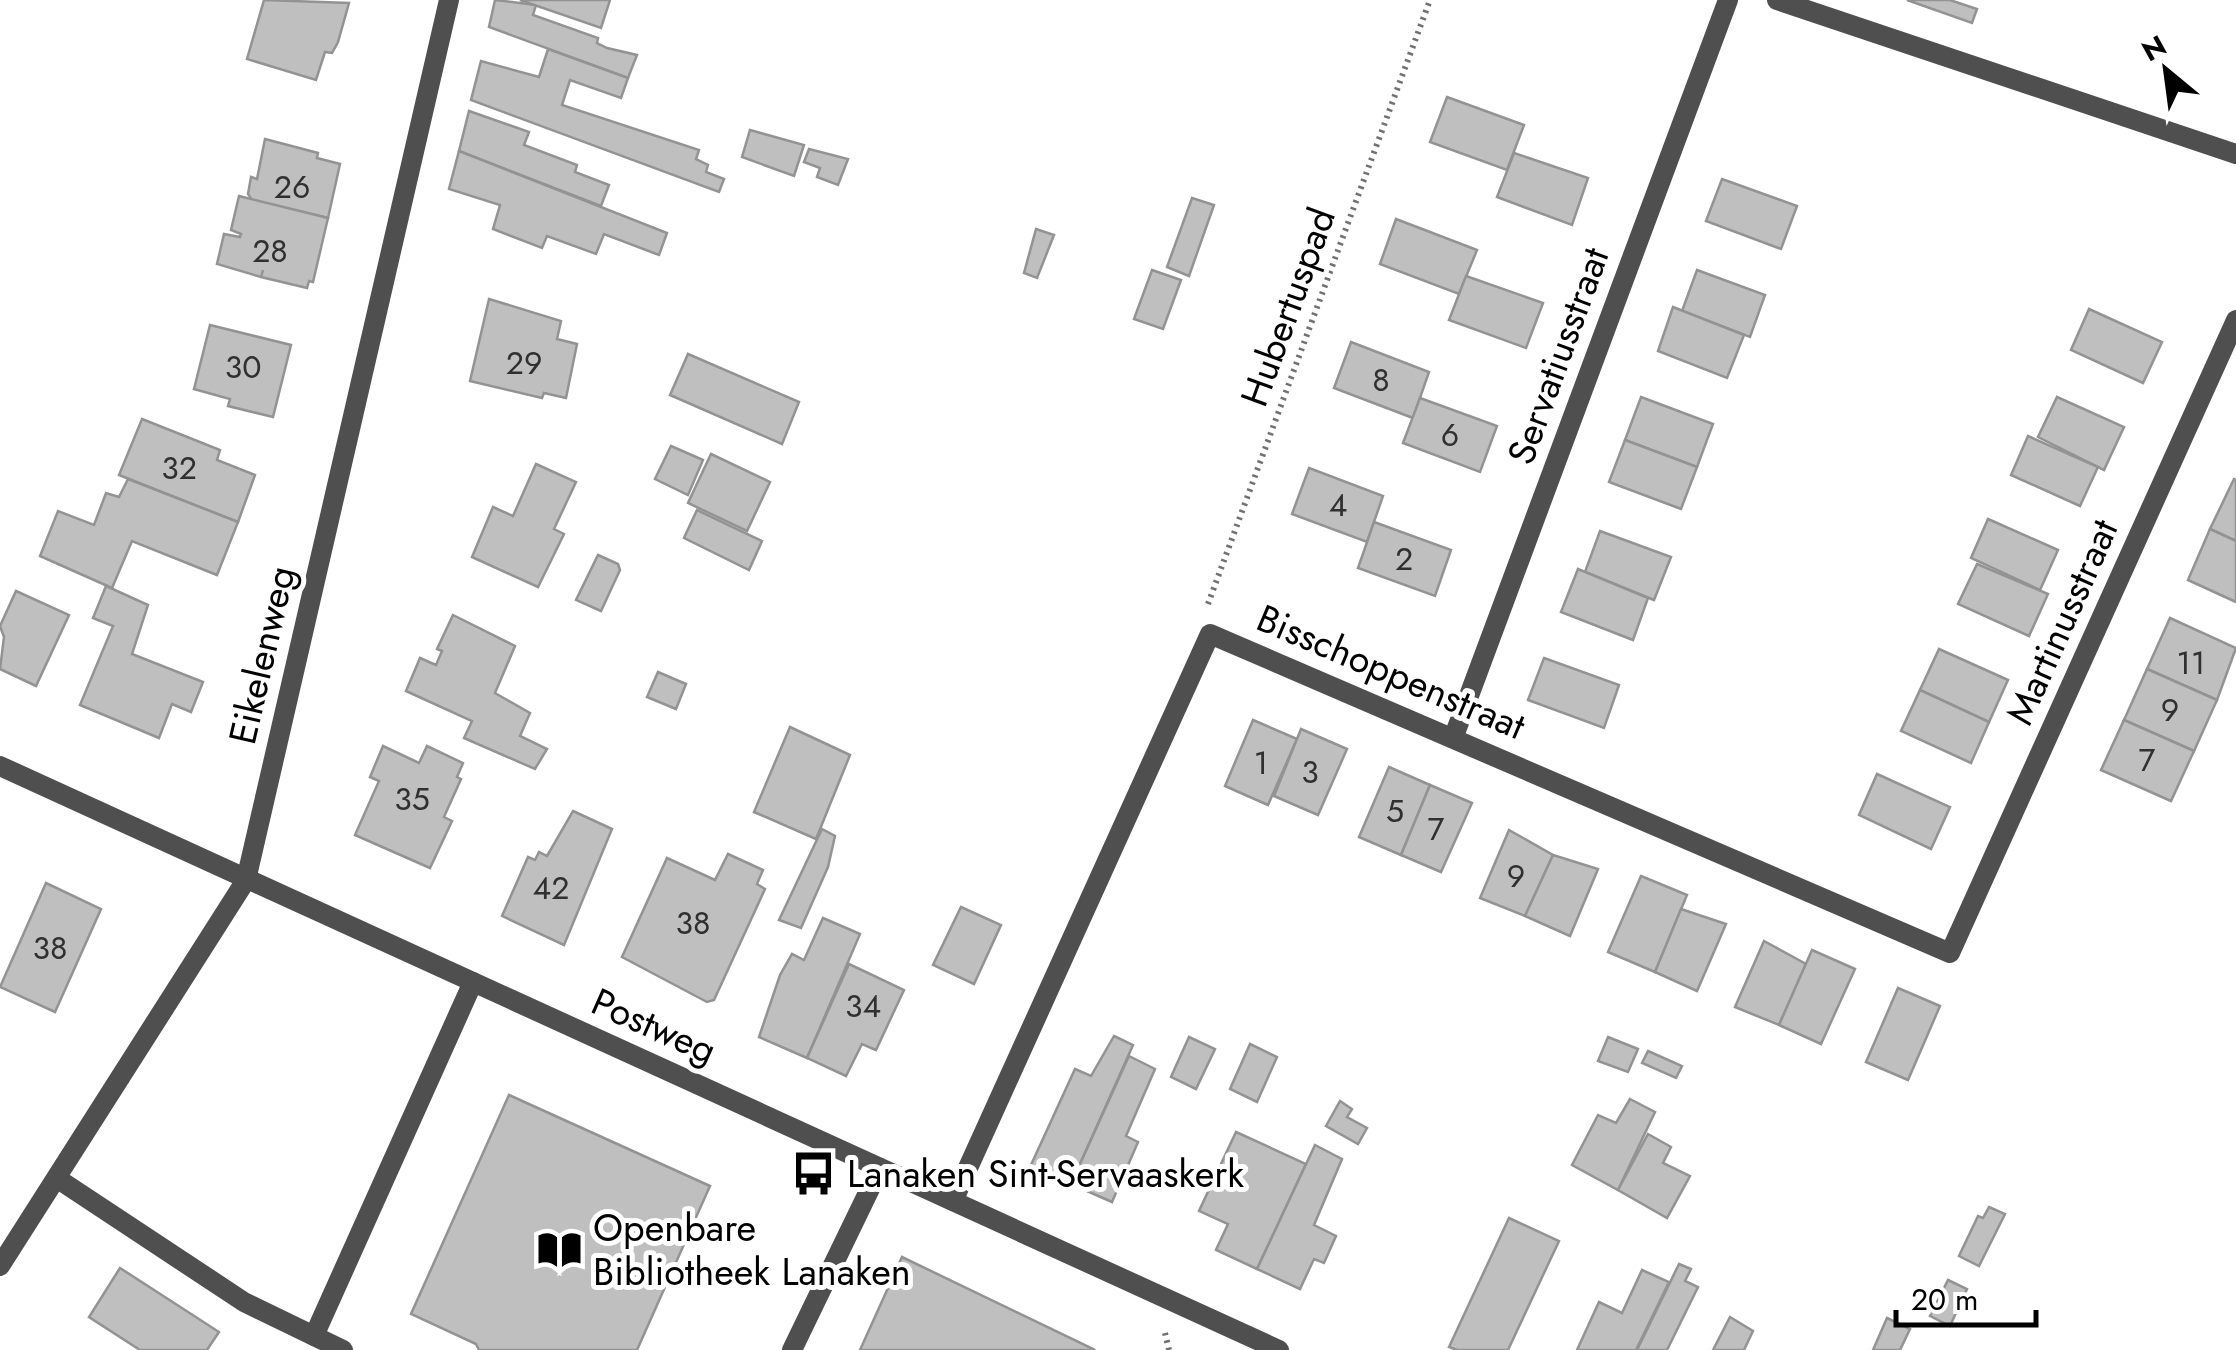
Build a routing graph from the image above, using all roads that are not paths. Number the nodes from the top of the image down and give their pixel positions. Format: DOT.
graph roads {
  1 [pos="449,0"];
  2 [pos="1728,0"];
  3 [pos="1778,0"];
  4 [pos="2236,154"];
  5 [pos="2236,320"];
  6 [pos="1454,736"];
  7 [pos="0,766"];
  8 [pos="246,880"];
  9 [pos="1950,953"];
  10 [pos="473,982"];
  11 [pos="880,1168"];
  12 [pos="58,1179"];
  13 [pos="953,1202"];
  14 [pos="0,1266"];
  15 [pos="314,1336"];
  16 [pos="343,1350"];
  17 [pos="792,1350"];
  18 [pos="1278,1350"];
  1 -- 8 [label="street, Eikelenweg"];
  2 -- 6 [label="street, Servatiusstraat"];
  3 -- 4 [label="street"];
  5 -- 9 [label="street, Martinusstraat"];
  6 -- 9 [label="street, Bisschoppenstraat"];
  6 -- 13 [label="street, Bisschoppenstraat"];
  7 -- 8 [label="street, Postweg"];
  8 -- 10 [label="street, Postweg"];
  8 -- 12 [label="street, Eikelenweg"];
  10 -- 11 [label="street, Postweg"];
  10 -- 15 [label="street"];
  11 -- 13 [label="street, Postweg"];
  11 -- 17 [label="street"];
  12 -- 14 [label="street, Eikelenweg"];
  12 -- 15 [label="street"];
  13 -- 18 [label="street, Postweg"];
  15 -- 16 [label="street"];
}
